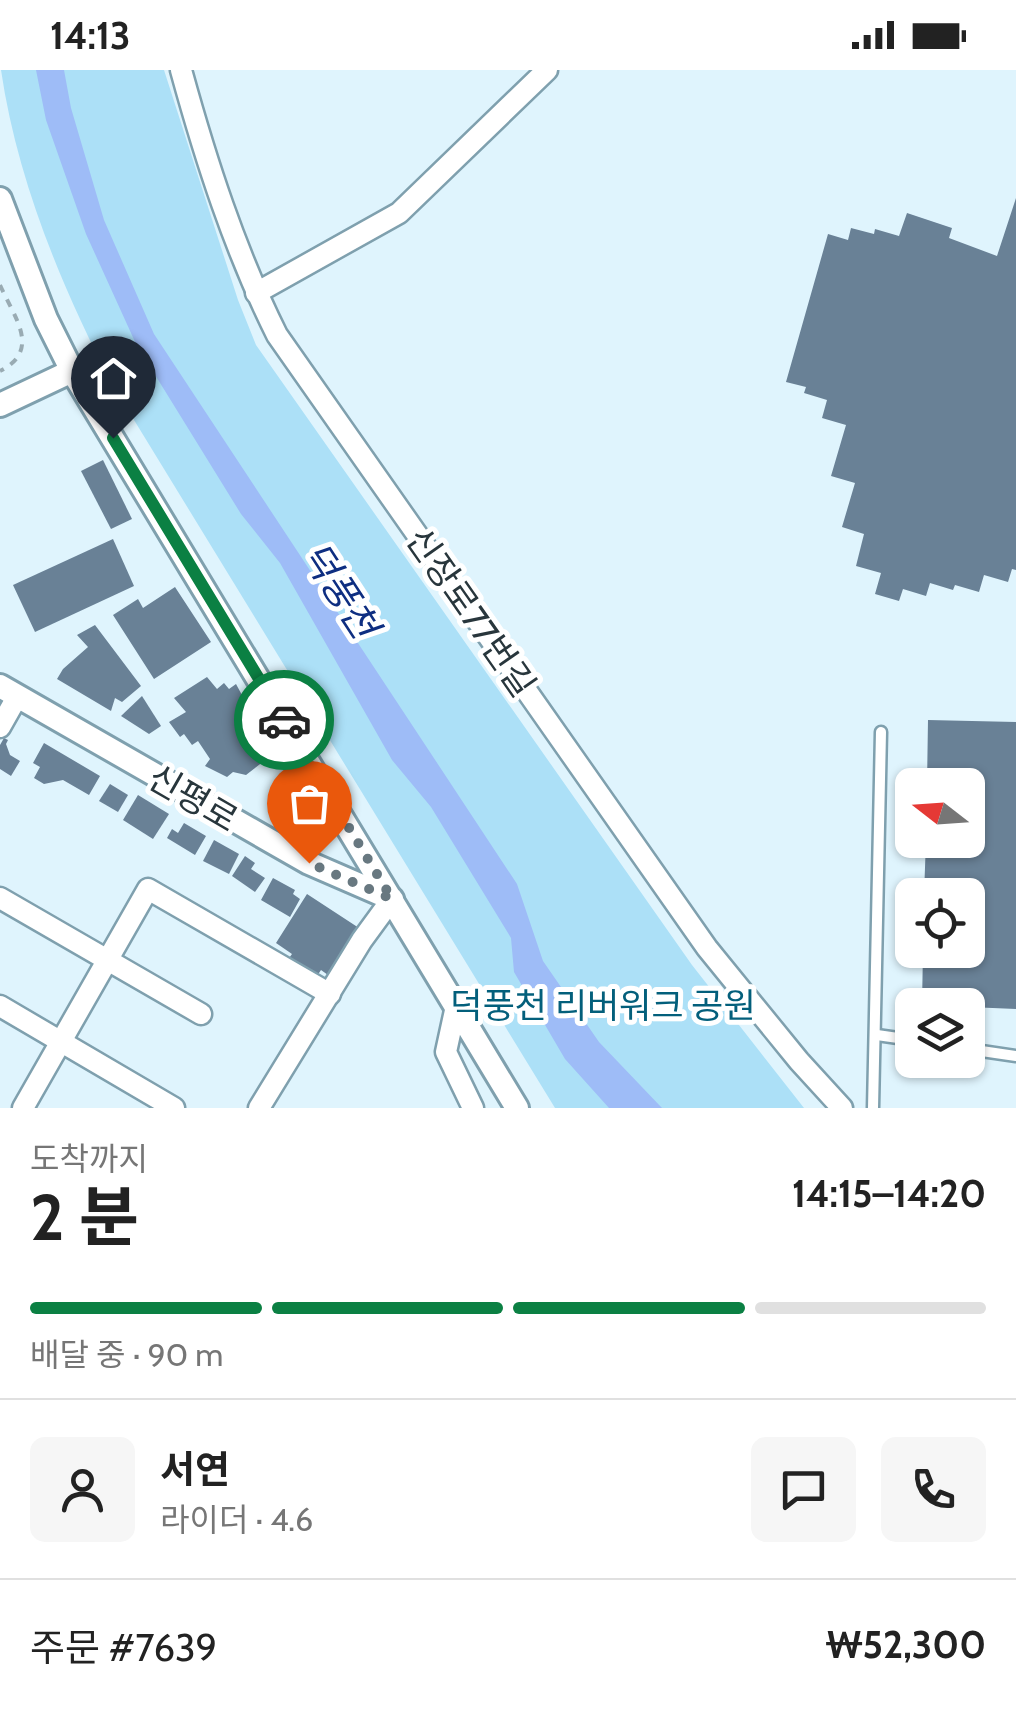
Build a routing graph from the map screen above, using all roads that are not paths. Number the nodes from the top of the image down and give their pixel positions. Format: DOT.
graph roads {
  1 [pos="182,70"];
  2 [pos="547,70"];
  3 [pos="0,198"];
  4 [pos="256,293"];
  5 [pos="72,371"];
  6 [pos="0,405"];
  7 [pos="8,692"];
  8 [pos="0,727"];
  9 [pos="881,732"];
  10 [pos="0,898"];
  11 [pos="392,899"];
  12 [pos="110,960"];
  13 [pos="330,994"];
  14 [pos="0,1006"];
  15 [pos="456,1006"];
  16 [pos="201,1014"];
  17 [pos="877,1035"];
  18 [pos="895,1038"];
  19 [pos="62,1042"];
  20 [pos="985,1051"];
  21 [pos="1016,1056"];
  22 [pos="141,1089"];
  23 [pos="23,1108"];
  24 [pos="130,1108"];
  25 [pos="174,1108"];
  26 [pos="259,1108"];
  27 [pos="473,1108"];
  28 [pos="517,1108"];
  29 [pos="842,1108"];
  30 [pos="873,1108"];
  1 -- 4 [label="street, 신장로77번길"];
  2 -- 4 [label="street"];
  3 -- 5 [label="street"];
  4 -- 29 [label="street, 신장로77번길"];
  5 -- 6 [label="street"];
  5 -- 11 [label="street"];
  7 -- 8 [label="street"];
  7 -- 11 [label="street, 신평로"];
  9 -- 17 [label="lane"];
  10 -- 12 [label="street"];
  11 -- 13 [label="street"];
  11 -- 15 [label="street"];
  12 -- 13 [label="street"];
  12 -- 16 [label="street"];
  12 -- 19 [label="street"];
  13 -- 26 [label="street"];
  14 -- 19 [label="street"];
  15 -- 27 [label="street"];
  15 -- 28 [label="street"];
  17 -- 18 [label="lane"];
  17 -- 30 [label="lane"];
  19 -- 22 [label="street"];
  19 -- 23 [label="street"];
  20 -- 21 [label="lane"];
  22 -- 24 [label="street"];
  22 -- 25 [label="street"];
}
